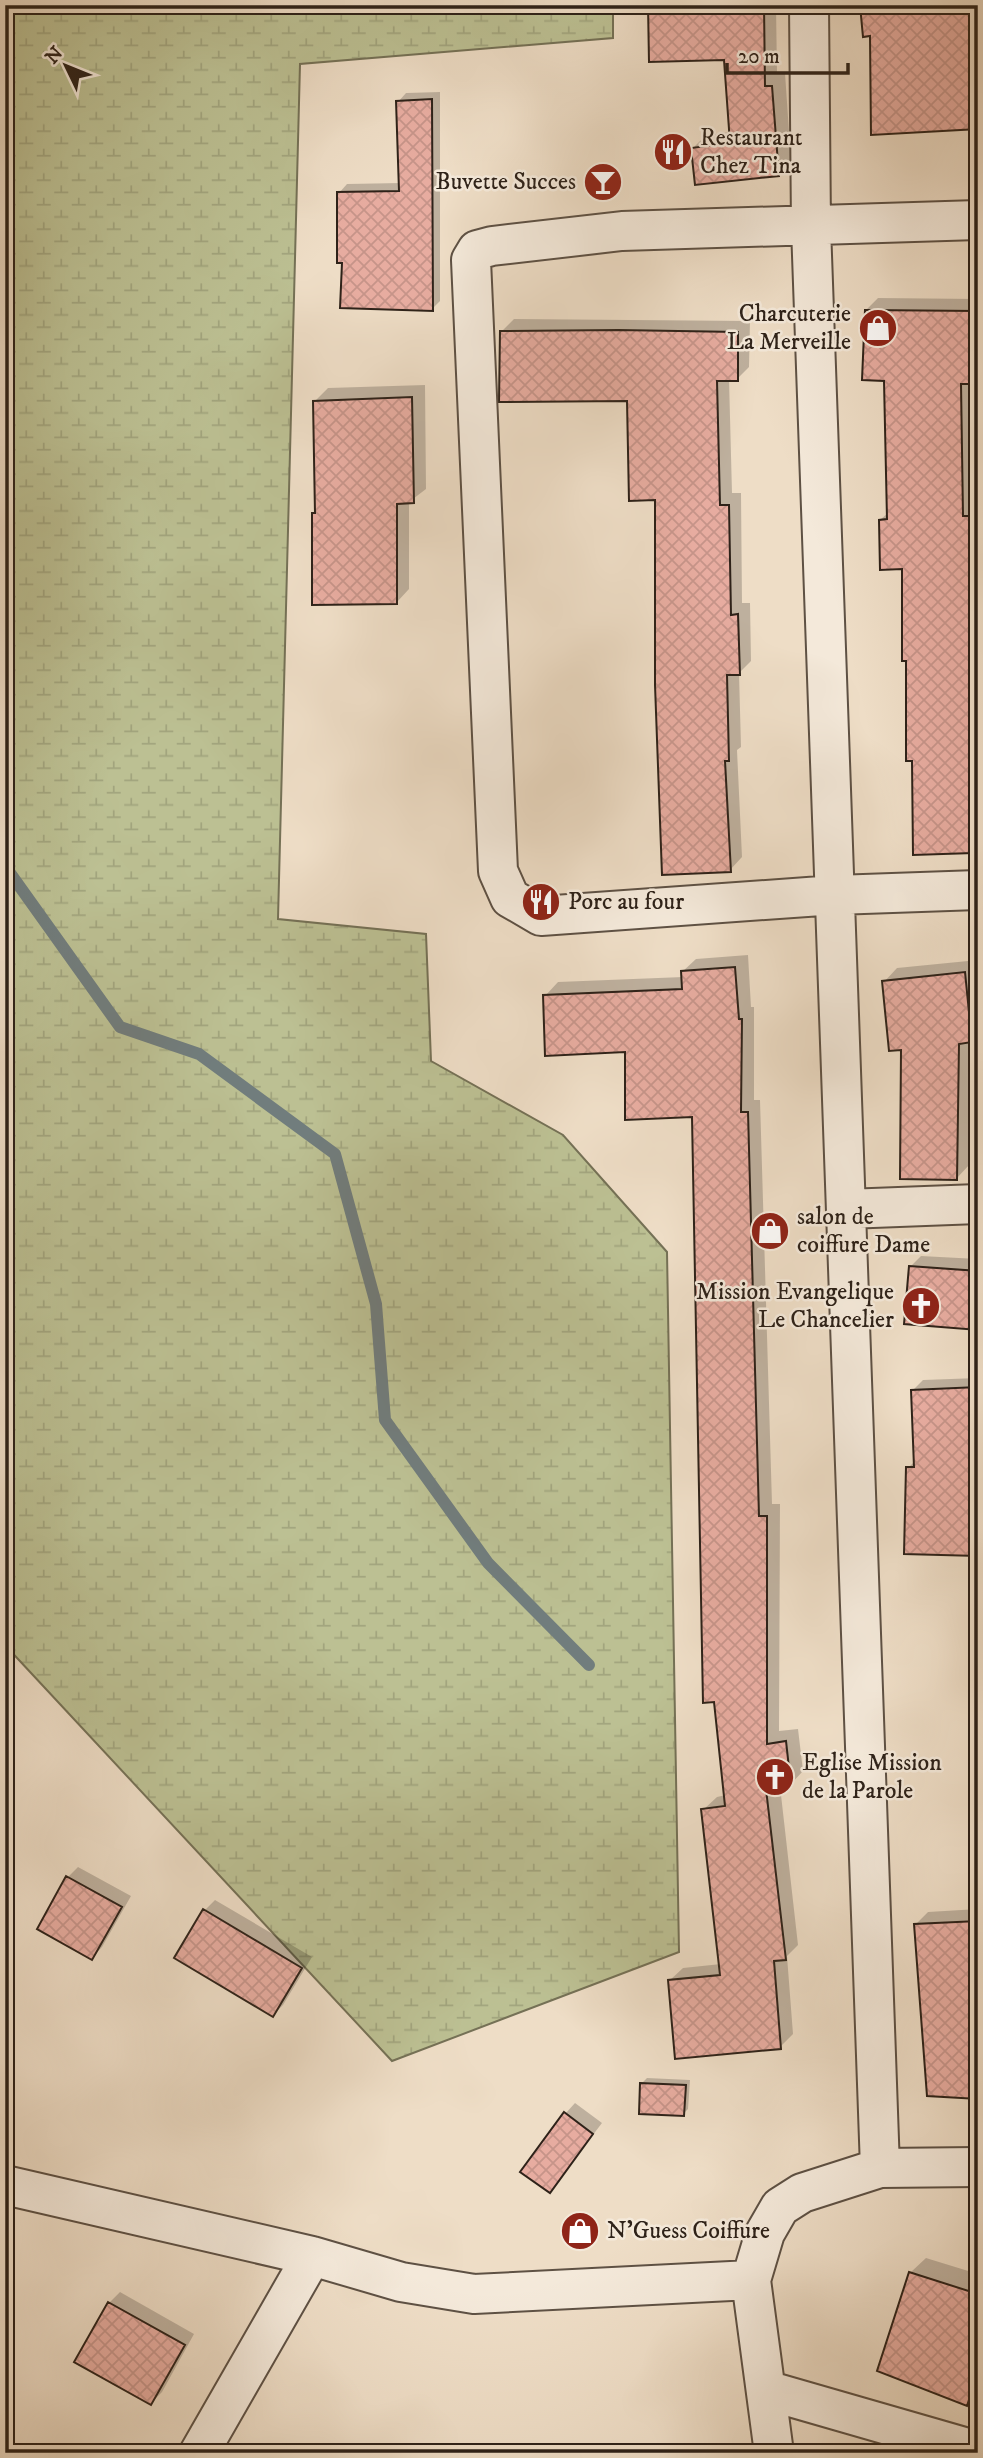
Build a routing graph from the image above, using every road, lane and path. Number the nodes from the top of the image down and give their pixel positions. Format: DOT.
graph roads {
  1 [pos="809,5"];
  2 [pos="978,220"];
  3 [pos="811,227"];
  4 [pos="978,890"];
  5 [pos="835,895"];
  6 [pos="978,1204"];
  7 [pos="846,1209"];
  8 [pos="978,2167"];
  9 [pos="880,2168"];
  10 [pos="5,2185"];
  11 [pos="313,2256"];
  12 [pos="751,2280"];
  13 [pos="766,2390"];
  14 [pos="978,2451"];
  15 [pos="199,2453"];
  16 [pos="774,2453"];
  1 -- 3 [label="street"];
  2 -- 3 [label="street"];
  3 -- 5 [label="street"];
  3 -- 5 [label="street"];
  4 -- 5 [label="street"];
  5 -- 7 [label="street"];
  6 -- 7 [label="street"];
  7 -- 9 [label="street"];
  8 -- 9 [label="street"];
  9 -- 12 [label="street"];
  10 -- 11 [label="street"];
  11 -- 12 [label="street"];
  11 -- 15 [label="street"];
  12 -- 13 [label="street"];
  13 -- 14 [label="street"];
  13 -- 16 [label="street"];
}
